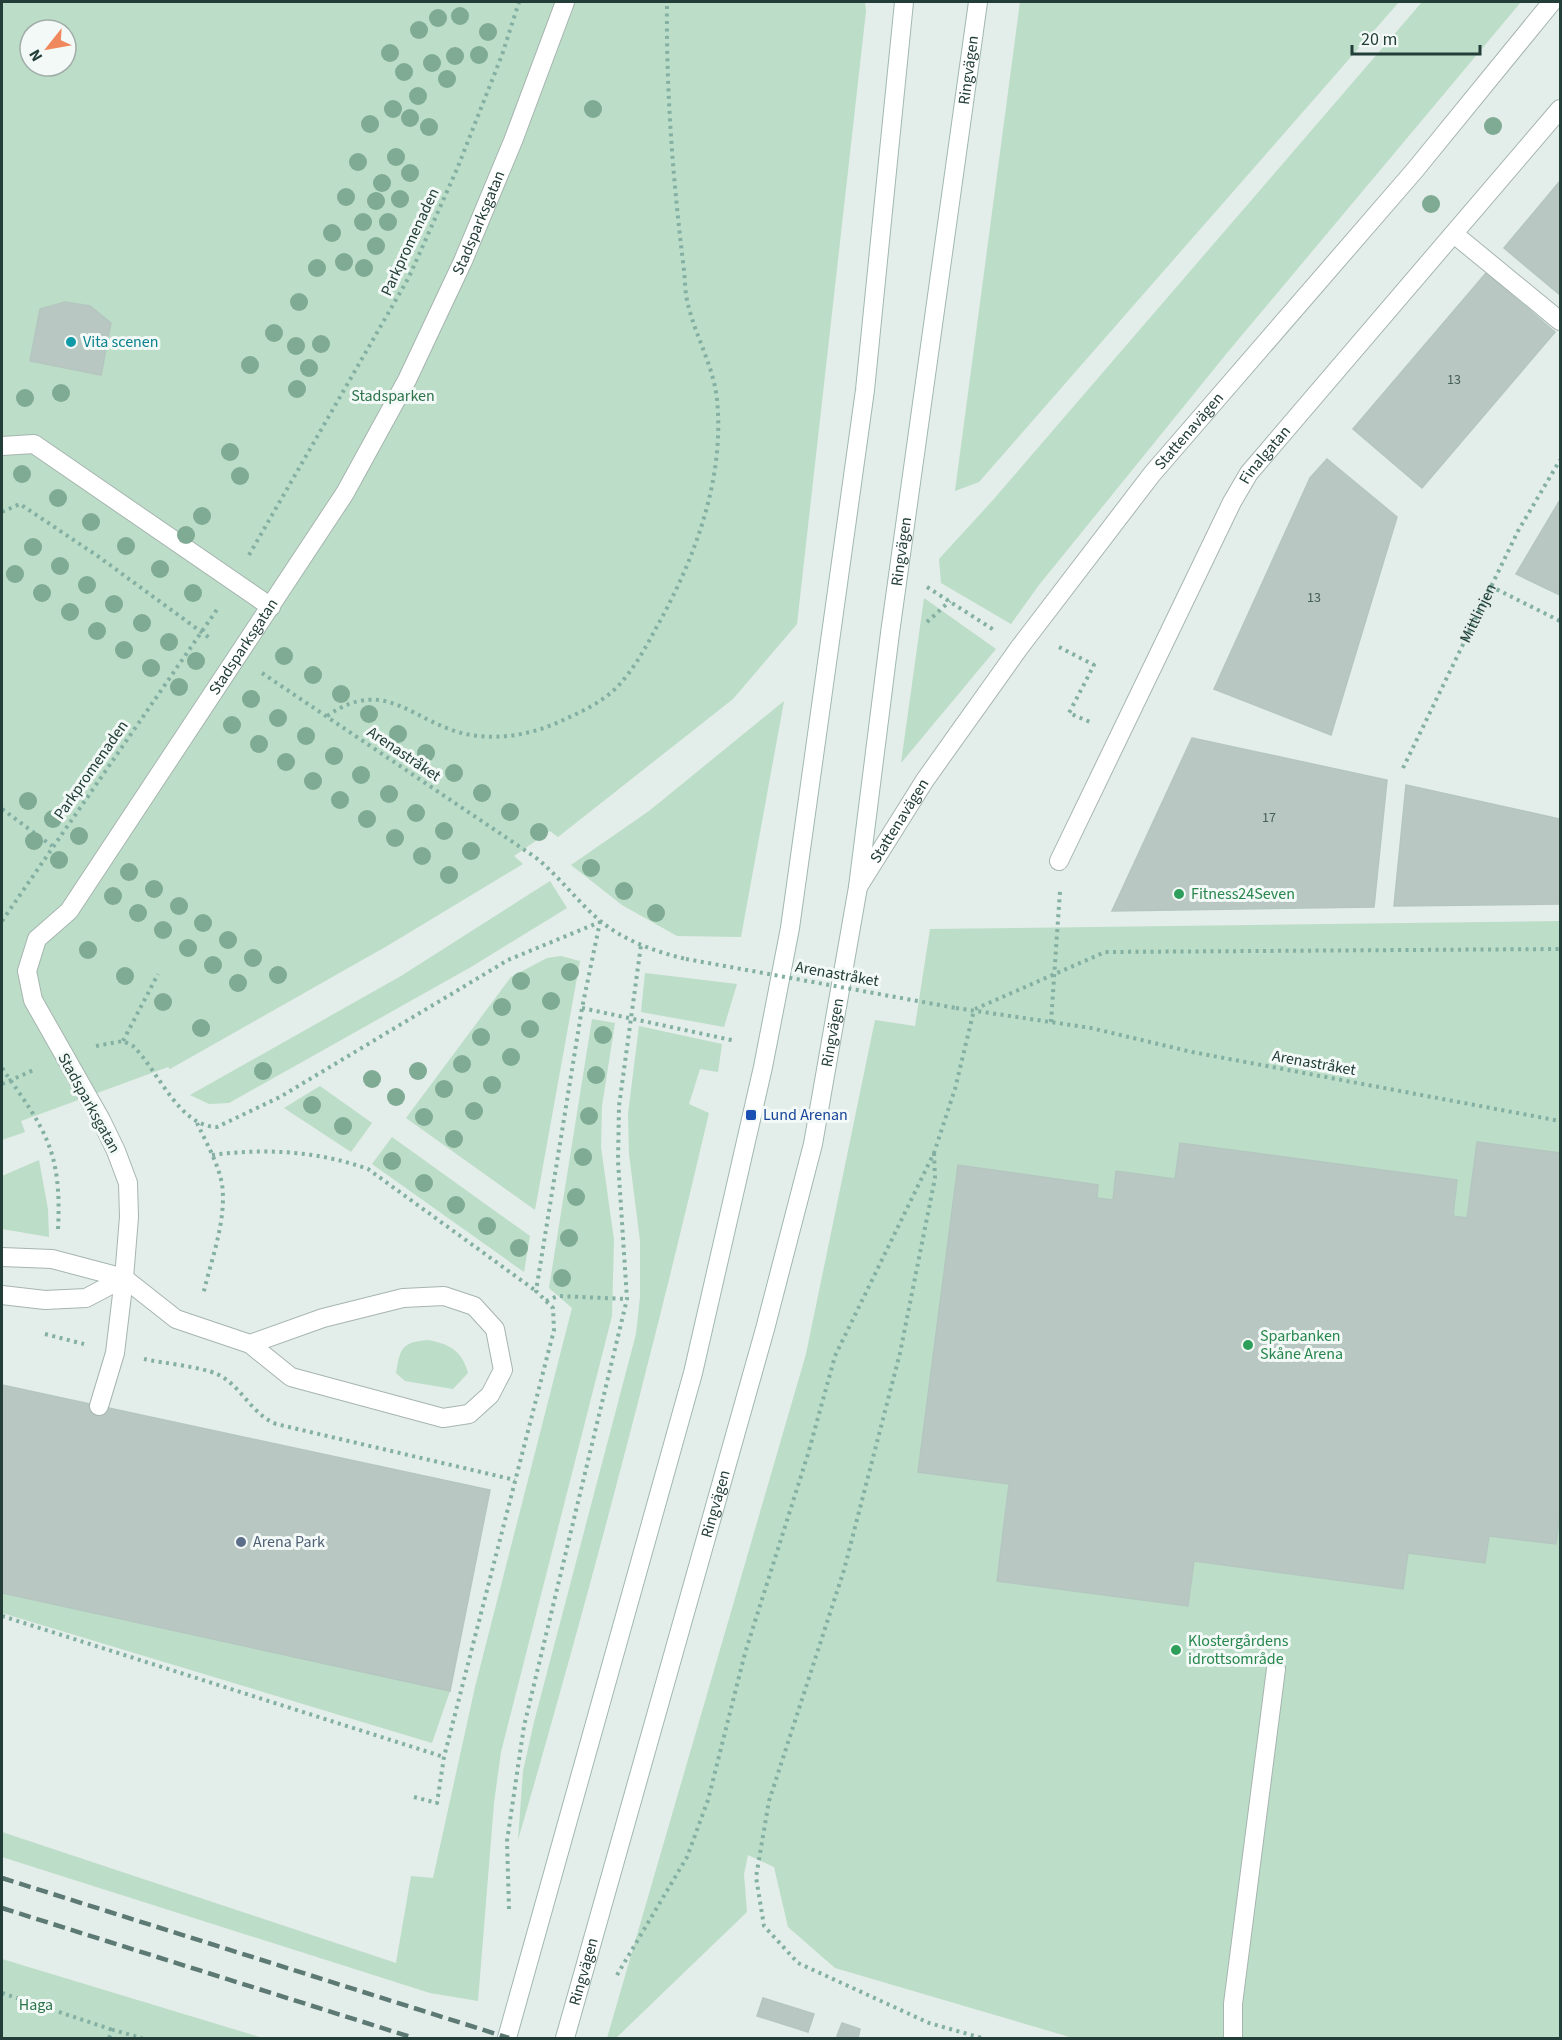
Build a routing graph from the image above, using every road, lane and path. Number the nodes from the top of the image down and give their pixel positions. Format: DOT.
graph roads {
  1 [pos="519,2"];
  2 [pos="565,2"];
  3 [pos="667,2"];
  4 [pos="904,2"];
  5 [pos="978,2"];
  6 [pos="1552,2"];
  7 [pos="1560,109"];
  8 [pos="1454,234"];
  9 [pos="1560,321"];
  10 [pos="2,446"];
  11 [pos="1560,460"];
  12 [pos="294,478"];
  13 [pos="2,512"];
  14 [pos="926,586"];
  15 [pos="1490,586"];
  16 [pos="950,601"];
  17 [pos="271,607"];
  18 [pos="1560,621"];
  19 [pos="927,622"];
  20 [pos="202,633"];
  21 [pos="1019,648"];
  22 [pos="1074,656"];
  23 [pos="238,657"];
  24 [pos="1094,714"];
  25 [pos="327,716"];
  26 [pos="1403,768"];
  27 [pos="2,809"];
  28 [pos="52,846"];
  29 [pos="1059,861"];
  30 [pos="858,887"];
  31 [pos="2,921"];
  32 [pos="600,922"];
  33 [pos="640,945"];
  34 [pos="1560,949"];
  35 [pos="158,974"];
  36 [pos="1056,974"];
  37 [pos="582,1008"];
  38 [pos="974,1010"];
  39 [pos="632,1017"];
  40 [pos="1051,1022"];
  41 [pos="123,1041"];
  42 [pos="736,1041"];
  43 [pos="63,1058"];
  44 [pos="2,1084"];
  45 [pos="1560,1121"];
  46 [pos="197,1123"];
  47 [pos="934,1153"];
  48 [pos="212,1155"];
  49 [pos="2,1257"];
  50 [pos="124,1278"];
  51 [pos="536,1291"];
  52 [pos="2,1294"];
  53 [pos="627,1299"];
  54 [pos="546,1301"];
  55 [pos="200,1328"];
  56 [pos="250,1344"];
  57 [pos="188,1368"];
  58 [pos="99,1406"];
  59 [pos="2,1616"];
  60 [pos="1276,1669"];
  61 [pos="444,1756"];
  62 [pos="509,1917"];
  63 [pos="617,1975"];
  64 [pos="2,1993"];
  65 [pos="113,2030"];
  66 [pos="109,2038"];
  67 [pos="142,2038"];
  68 [pos="507,2038"];
  69 [pos="565,2038"];
  70 [pos="981,2038"];
  71 [pos="1233,2038"];
  1 -- 12 [label="path, Parkpromenaden"];
  2 -- 17 [label="main road, Stadsparksgatan"];
  3 -- 25 [label="path"];
  4 -- 68 [label="main road"];
  5 -- 30 [label="main road, Ringvägen"];
  6 -- 21 [label="main road, Stattenavägen"];
  7 -- 8 [label="main road, Finalgatan"];
  8 -- 9 [label="main road"];
  8 -- 29 [label="main road, Finalgatan"];
  10 -- 17 [label="main road"];
  11 -- 15 [label="path, Mittlinjen"];
  13 -- 20 [label="path, Arenastråket"];
  14 -- 16 [label="path"];
  15 -- 18 [label="path"];
  15 -- 26 [label="path, Mittlinjen"];
  16 -- 19 [label="path"];
  16 -- 21 [label="path"];
  17 -- 23 [label="main road, Stadsparksgatan"];
  20 -- 23 [label="path, Arenastråket"];
  20 -- 28 [label="path, Parkpromenaden"];
  21 -- 30 [label="main road, Stattenavägen"];
  22 -- 24 [label="path"];
  23 -- 25 [label="path, Arenastråket"];
  23 -- 43 [label="main road, Stadsparksgatan"];
  25 -- 32 [label="path, Arenastråket"];
  27 -- 28 [label="path"];
  28 -- 31 [label="path, Parkpromenaden"];
  29 -- 36 [label="path"];
  30 -- 69 [label="main road, Ringvägen"];
  32 -- 33 [label="path, Arenastråket"];
  32 -- 46 [label="path"];
  33 -- 38 [label="path, Arenastråket, bridge"];
  33 -- 39 [label="path"];
  34 -- 36 [label="path"];
  35 -- 41 [label="path"];
  36 -- 38 [label="path"];
  36 -- 40 [label="path"];
  37 -- 39 [label="path"];
  38 -- 40 [label="path, Arenastråket"];
  38 -- 47 [label="path"];
  39 -- 42 [label="path"];
  39 -- 53 [label="path"];
  40 -- 45 [label="path, Arenastråket"];
  41 -- 43 [label="path"];
  41 -- 46 [label="path"];
  43 -- 44 [label="path"];
  43 -- 50 [label="main road, Stadsparksgatan"];
  46 -- 48 [label="path"];
  47 -- 63 [label="path"];
  47 -- 70 [label="path"];
  48 -- 51 [label="path"];
  48 -- 55 [label="path"];
  49 -- 50 [label="main road"];
  50 -- 52 [label="main road"];
  50 -- 55 [label="main road"];
  50 -- 58 [label="main road, Stadsparksgatan"];
  53 -- 54 [label="path"];
  53 -- 62 [label="path"];
  55 -- 56 [label="main road"];
  55 -- 57 [label="path"];
  56 -- 56 [label="main road"];
  59 -- 61 [label="path"];
  60 -- 71 [label="main road"];
  64 -- 65 [label="path"];
  65 -- 66 [label="path"];
  65 -- 67 [label="path"];
}
